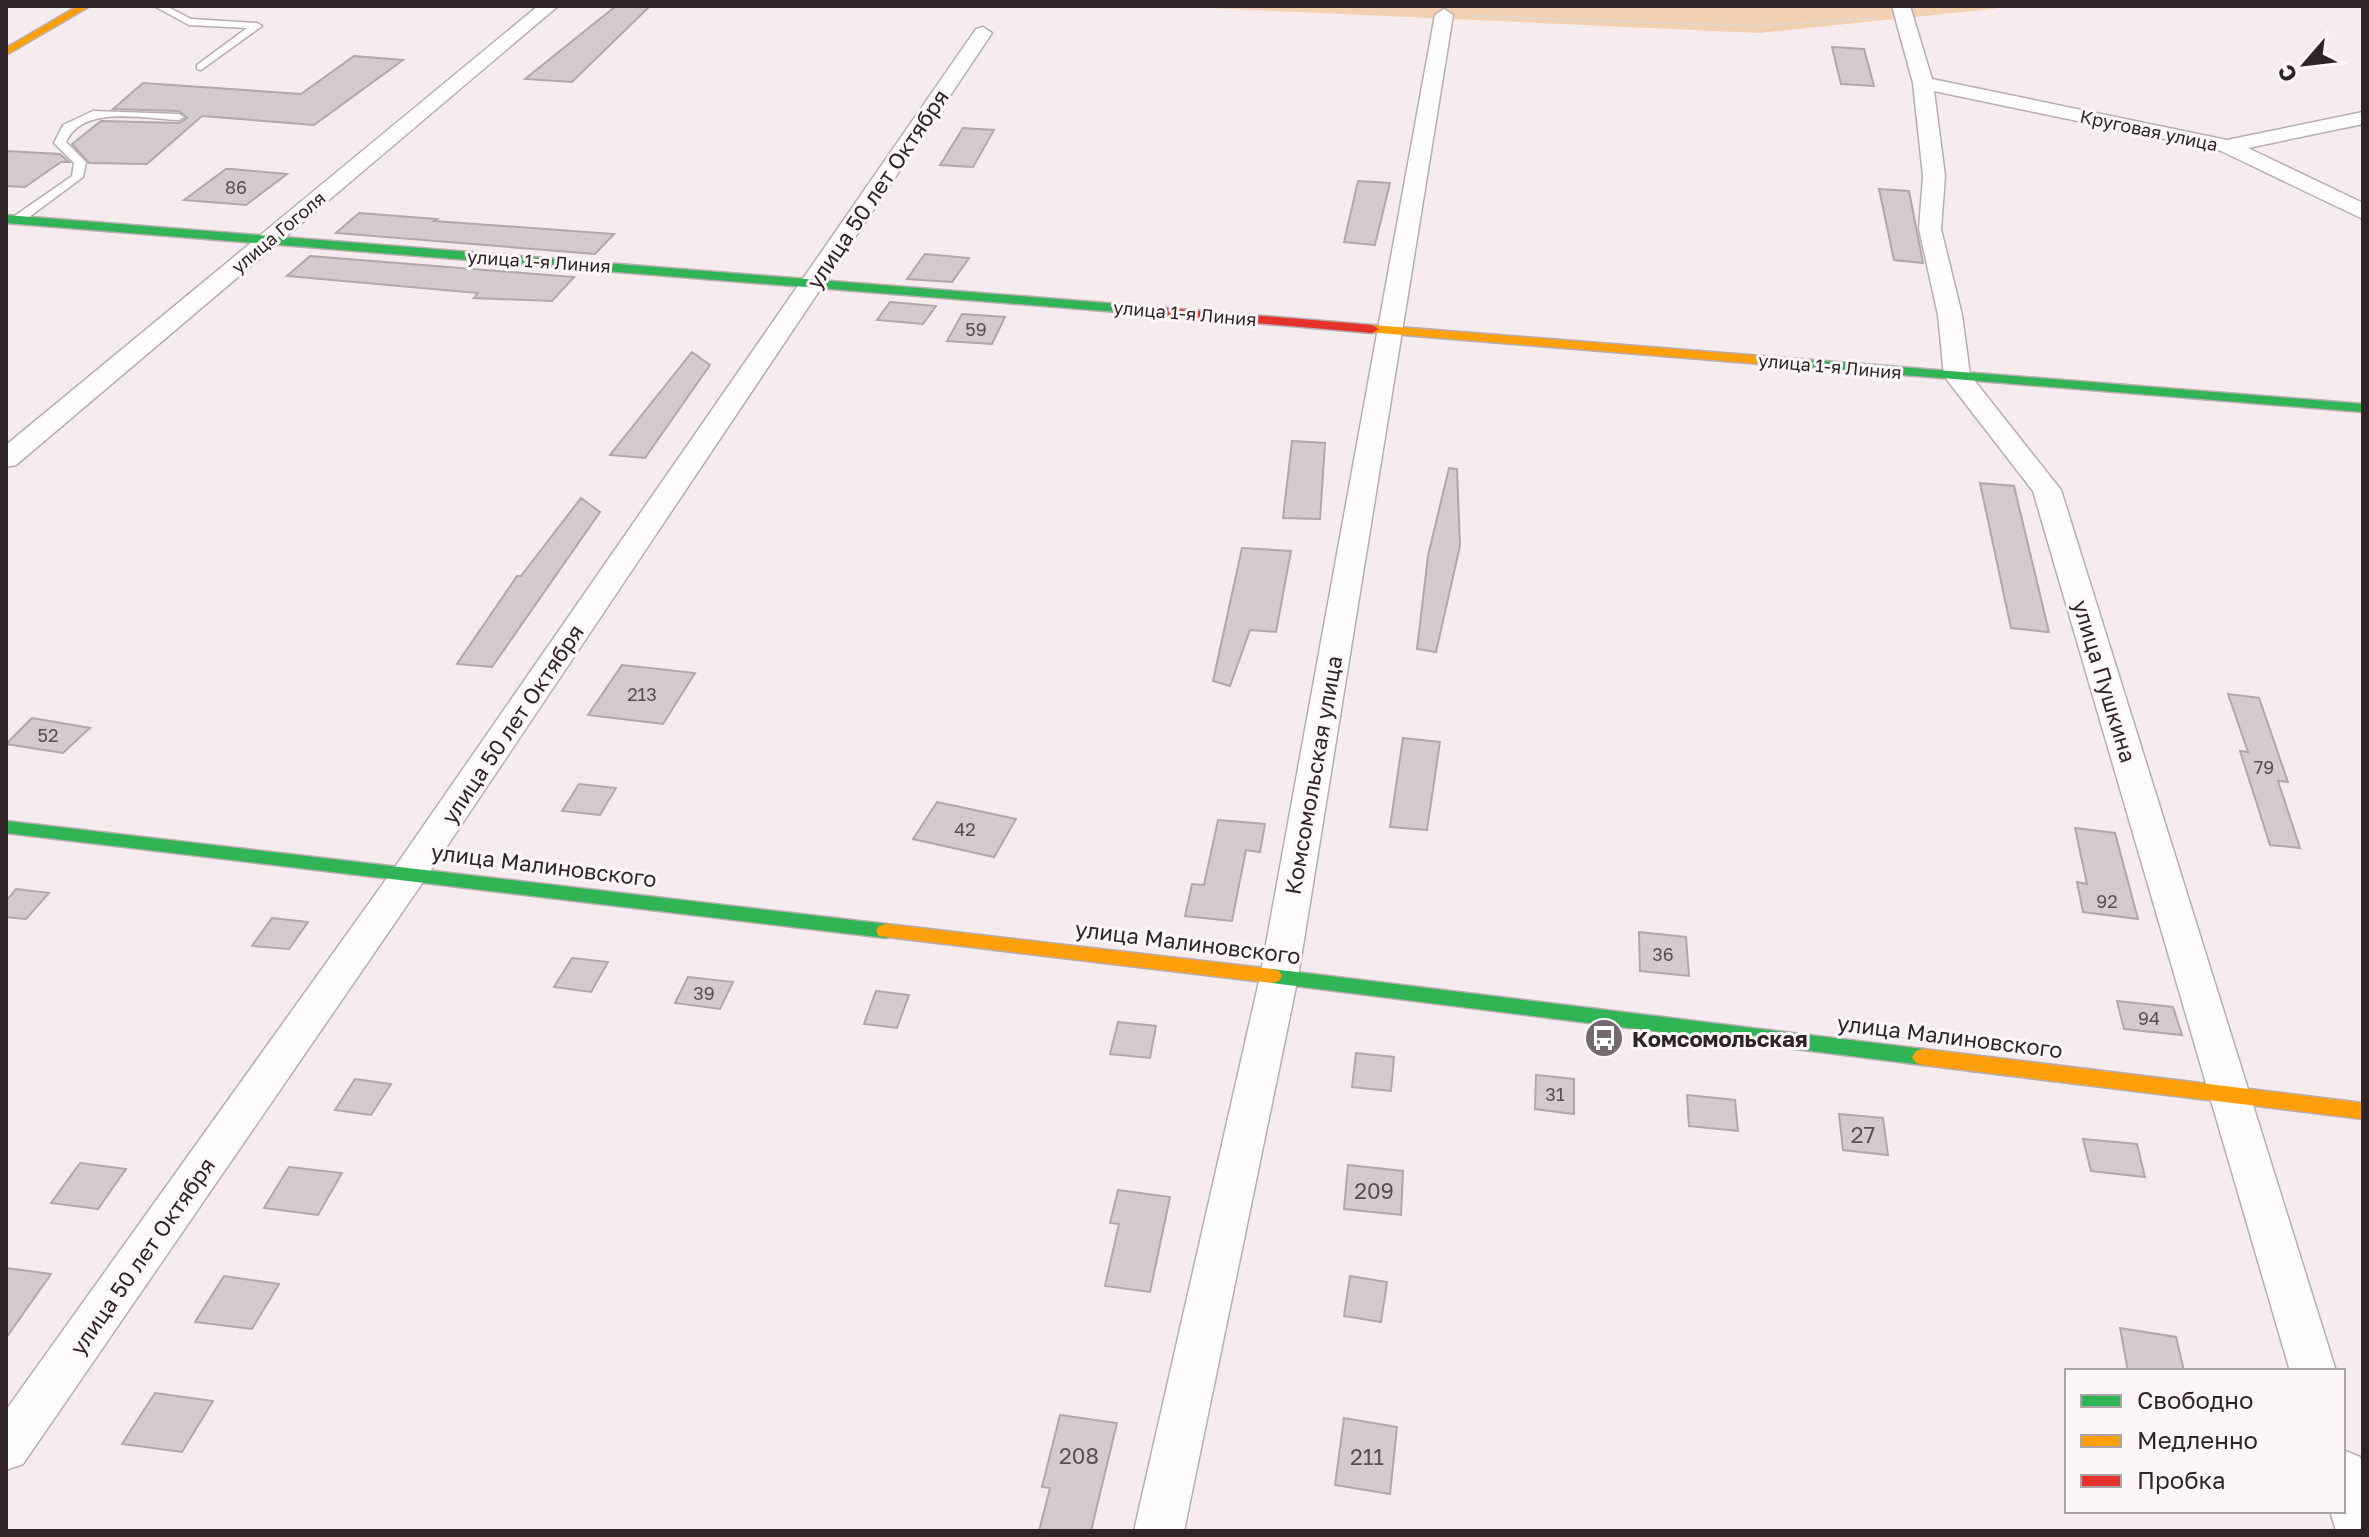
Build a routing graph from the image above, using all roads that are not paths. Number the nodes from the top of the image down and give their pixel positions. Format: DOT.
graph roads {
  1 [pos="85,6"];
  2 [pos="159,6"];
  3 [pos="549,6"];
  4 [pos="1902,10"];
  5 [pos="1444,15"];
  6 [pos="983,33"];
  7 [pos="6,52"];
  8 [pos="201,67"];
  9 [pos="1923,83"];
  10 [pos="179,117"];
  11 [pos="2363,118"];
  12 [pos="2227,146"];
  13 [pos="2363,212"];
  14 [pos="12,220"];
  15 [pos="268,241"];
  16 [pos="813,282"];
  17 [pos="1390,331"];
  18 [pos="1957,376"];
  19 [pos="2363,408"];
  20 [pos="6,459"];
  21 [pos="6,827"];
  22 [pos="410,873"];
  23 [pos="1279,977"];
  24 [pos="2230,1094"];
  25 [pos="2363,1111"];
  26 [pos="2312,1369"];
  27 [pos="6,1449"];
  28 [pos="2345,1479"];
  29 [pos="1159,1531"];
  30 [pos="2361,1531"];
  1 -- 7 [label="street"];
  2 -- 8 [label="lane"];
  3 -- 15 [label="street, улица Гоголя"];
  4 -- 9 [label="street"];
  5 -- 17 [label="street, Комсомольская улица"];
  6 -- 16 [label="street, улица 50 лет Октября"];
  9 -- 12 [label="street, Круговая улица"];
  9 -- 18 [label="street"];
  10 -- 14 [label="lane"];
  11 -- 12 [label="street"];
  12 -- 13 [label="street, Круговая улица"];
  14 -- 15 [label="street, улица 1-я Линия"];
  15 -- 16 [label="street, улица 1-я Линия"];
  15 -- 20 [label="street, улица Гоголя"];
  16 -- 17 [label="street, улица 1-я Линия"];
  16 -- 22 [label="street, улица 50 лет Октября"];
  17 -- 18 [label="street, улица 1-я Линия"];
  17 -- 23 [label="street, Комсомольская улица"];
  18 -- 19 [label="street, улица 1-я Линия"];
  18 -- 24 [label="street, улица Пушкина"];
  21 -- 22 [label="street, улица Малиновского"];
  22 -- 23 [label="street, улица Малиновского"];
  22 -- 27 [label="street, улица 50 лет Октября"];
  23 -- 24 [label="street, улица Малиновского"];
  23 -- 29 [label="street, Комсомольская улица"];
  24 -- 25 [label="street, улица Малиновского"];
  24 -- 26 [label="street, улица Пушкина"];
  28 -- 30 [label="street"];
}
